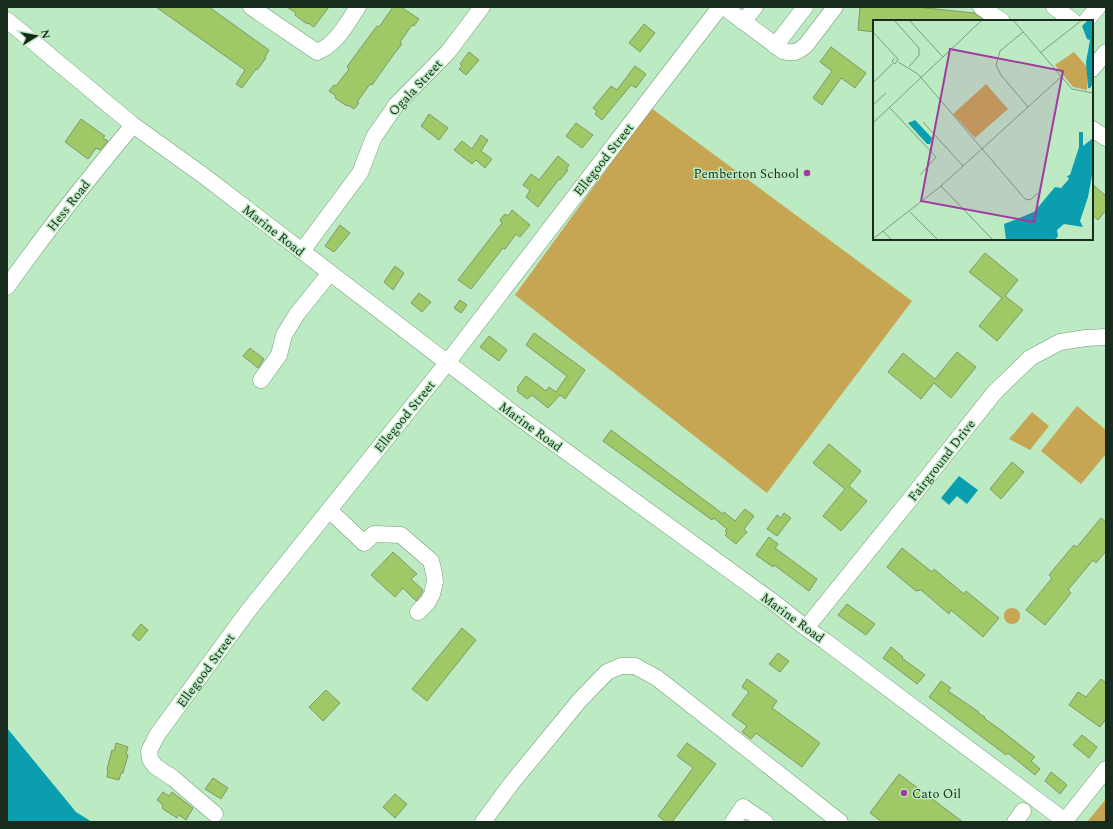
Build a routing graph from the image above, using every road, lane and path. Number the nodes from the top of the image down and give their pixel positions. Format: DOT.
graph roads {
  1 [pos="251,7"];
  2 [pos="358,7"];
  3 [pos="482,7"];
  4 [pos="720,7"];
  5 [pos="724,7"];
  6 [pos="755,7"];
  7 [pos="805,7"];
  8 [pos="835,7"];
  9 [pos="981,7"];
  10 [pos="1054,7"];
  11 [pos="1098,7"];
  12 [pos="7,20"];
  13 [pos="1000,20"];
  14 [pos="1073,20"];
  15 [pos="1087,20"];
  16 [pos="743,22"];
  17 [pos="775,46"];
  18 [pos="1106,52"];
  19 [pos="1093,68"];
  20 [pos="132,125"];
  21 [pos="1093,130"];
  22 [pos="1106,138"];
  23 [pos="302,252"];
  24 [pos="330,273"];
  25 [pos="7,287"];
  26 [pos="1106,337"];
  27 [pos="447,363"];
  28 [pos="262,380"];
  29 [pos="329,510"];
  30 [pos="418,612"];
  31 [pos="806,628"];
  32 [pos="1106,769"];
  33 [pos="215,814"];
  34 [pos="1064,821"];
  35 [pos="483,822"];
  36 [pos="733,822"];
  37 [pos="765,822"];
  38 [pos="840,822"];
  1 -- 2 [label="street"];
  3 -- 23 [label="street, Ogala Street"];
  4 -- 27 [label="street, Ellegood Street"];
  5 -- 16 [label="street"];
  6 -- 16 [label="street"];
  7 -- 17 [label="street"];
  8 -- 17 [label="street"];
  9 -- 13 [label="street"];
  10 -- 14 [label="street"];
  11 -- 15 [label="street"];
  12 -- 20 [label="street, Marine Road"];
  16 -- 17 [label="street"];
  18 -- 19 [label="street"];
  20 -- 23 [label="street, Marine Road"];
  20 -- 25 [label="street, Hess Road"];
  21 -- 22 [label="street"];
  23 -- 24 [label="street, Marine Road"];
  24 -- 27 [label="street, Marine Road"];
  24 -- 28 [label="street"];
  26 -- 31 [label="street, Fairground Drive"];
  27 -- 29 [label="street, Ellegood Street"];
  27 -- 31 [label="street, Marine Road"];
  29 -- 30 [label="street"];
  29 -- 33 [label="street, Ellegood Street"];
  31 -- 34 [label="street, Marine Road"];
  32 -- 34 [label="street"];
  35 -- 38 [label="street"];
  36 -- 37 [label="street"];
}
